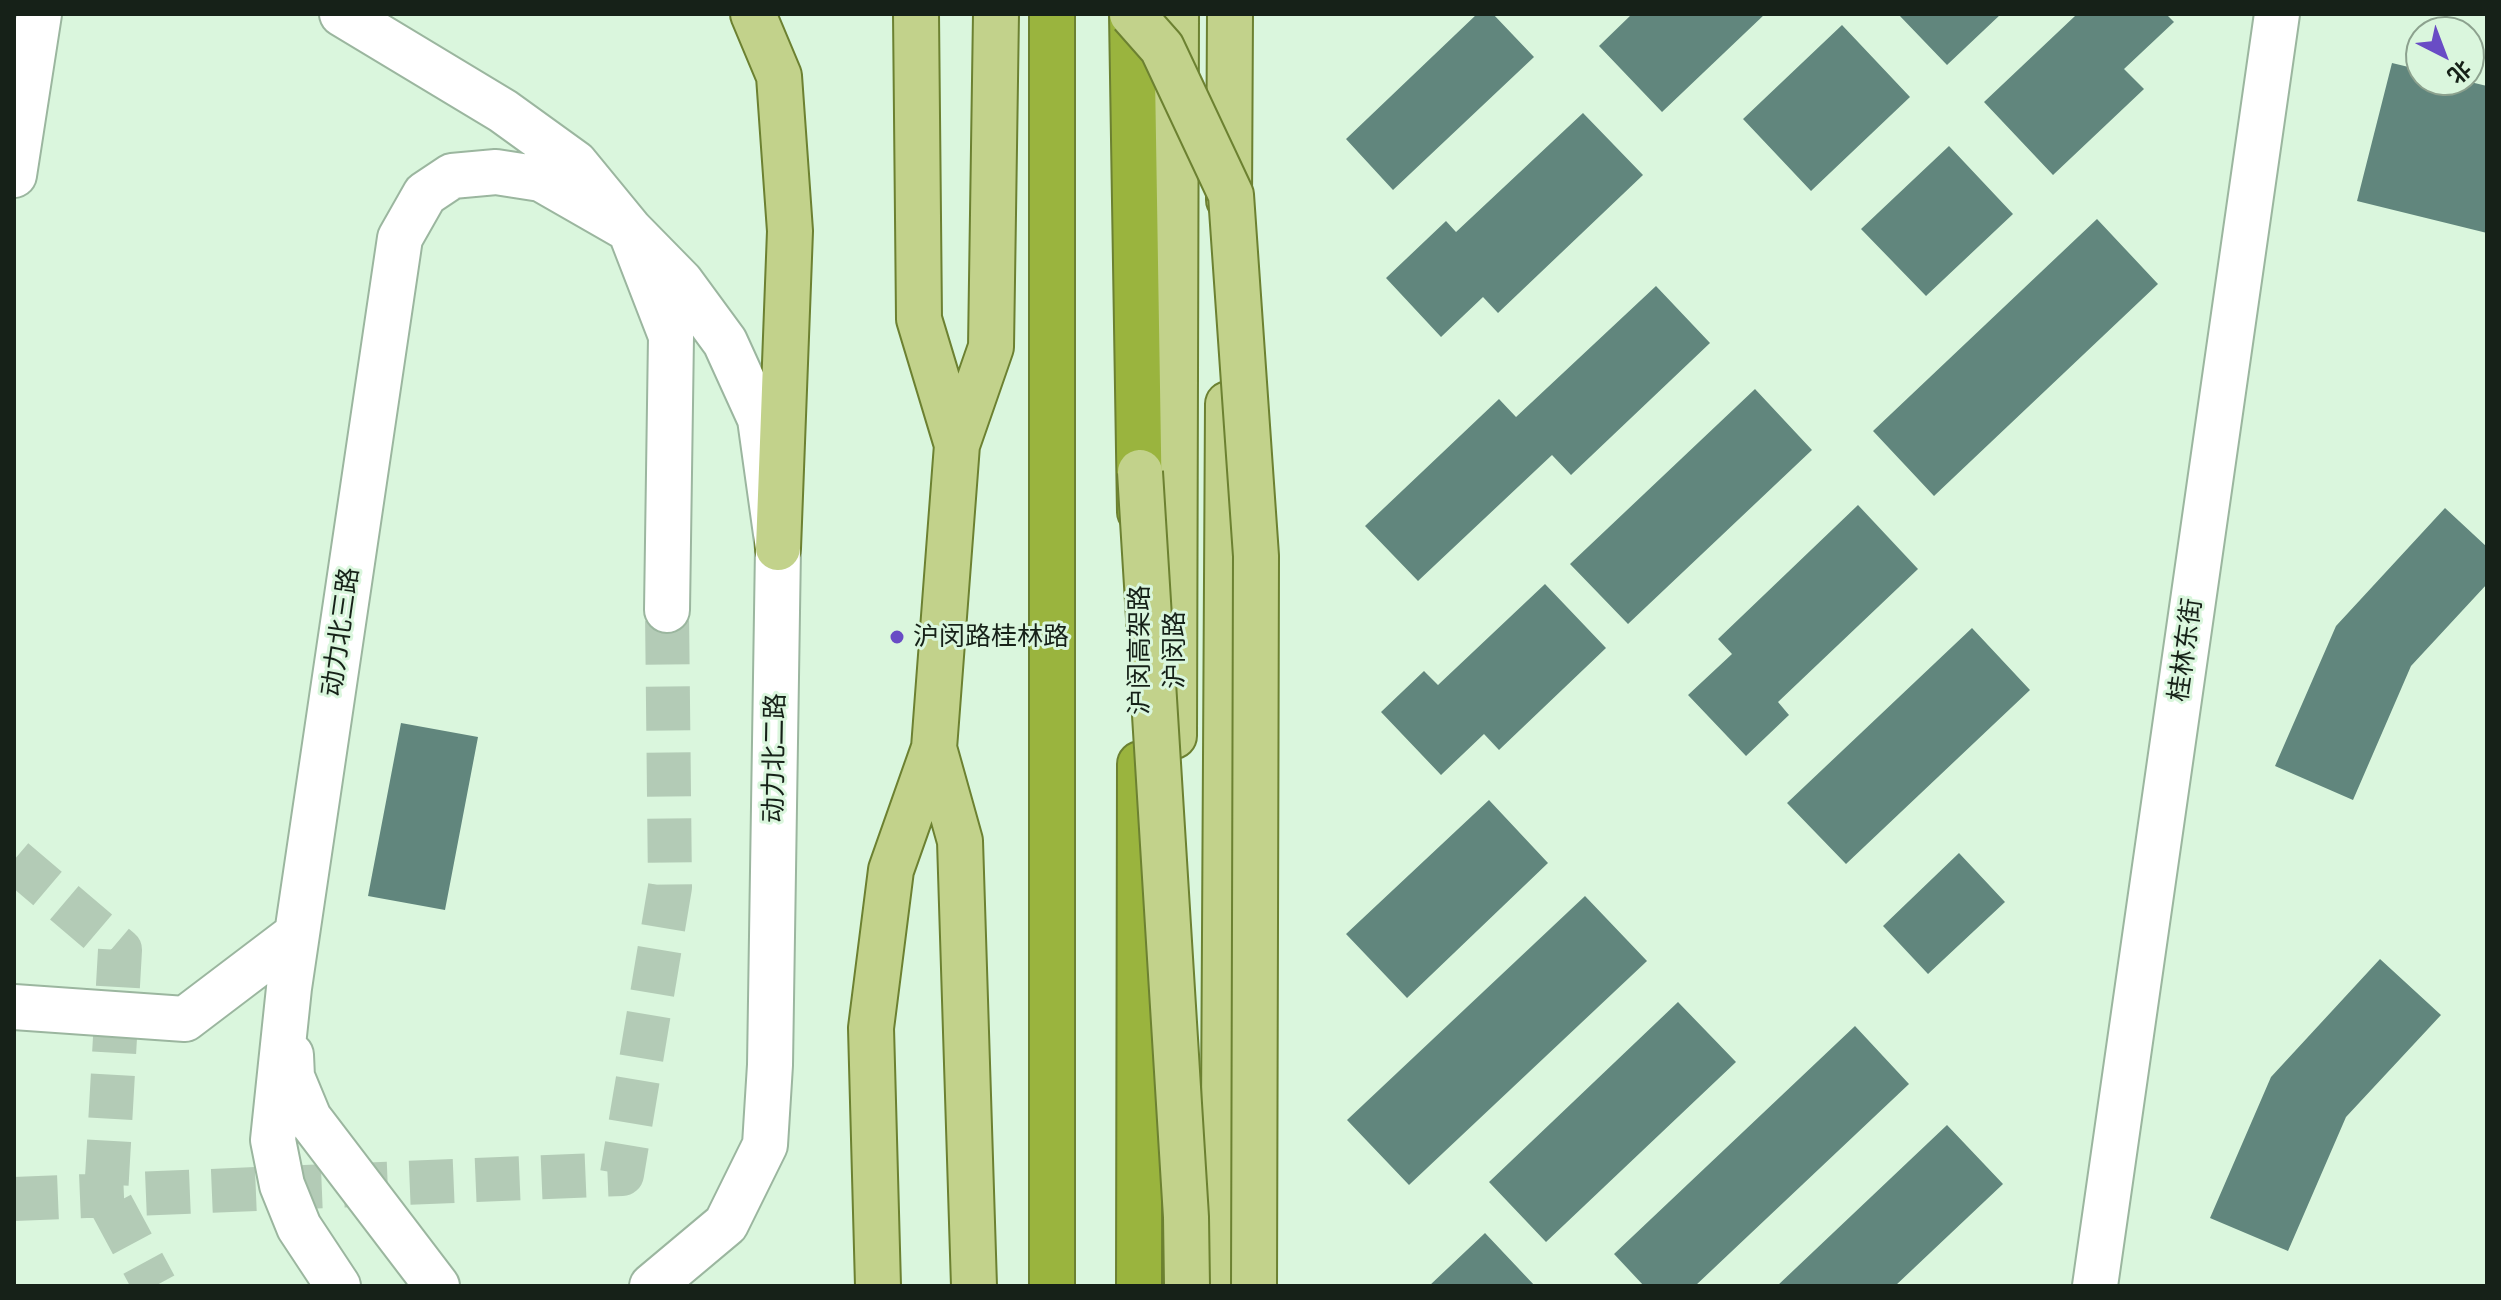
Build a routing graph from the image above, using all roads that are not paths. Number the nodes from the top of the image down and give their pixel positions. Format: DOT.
graph roads {
  1 [pos="39,14"];
  2 [pos="342,14"];
  3 [pos="753,14"];
  4 [pos="916,14"];
  5 [pos="996,14"];
  6 [pos="1052,14"];
  7 [pos="1132,14"];
  8 [pos="1176,14"];
  9 [pos="1230,14"];
  10 [pos="2277,14"];
  11 [pos="1230,70"];
  12 [pos="14,175"];
  13 [pos="630,230"];
  14 [pos="1177,246"];
  15 [pos="957,445"];
  16 [pos="1140,472"];
  17 [pos="778,548"];
  18 [pos="667,610"];
  19 [pos="934,748"];
  20 [pos="297,934"];
  21 [pos="289,988"];
  22 [pos="14,1007"];
  23 [pos="338,1286"];
  24 [pos="437,1286"];
  25 [pos="652,1286"];
  26 [pos="878,1286"];
  27 [pos="974,1286"];
  28 [pos="1052,1286"];
  29 [pos="1139,1286"];
  30 [pos="1171,1286"];
  31 [pos="1187,1286"];
  32 [pos="1223,1286"];
  33 [pos="1254,1286"];
  34 [pos="2095,1286"];
  1 -- 12 [label="street"];
  2 -- 13 [label="street"];
  3 -- 17 [label="main road"];
  4 -- 15 [label="main road"];
  5 -- 15 [label="main road"];
  6 -- 28 [label="highway"];
  7 -- 16 [label="highway, 沪闵高架路"];
  7 -- 33 [label="main road, bridge"];
  8 -- 14 [label="main road, 沪闵路"];
  9 -- 11 [label="main road, 沪闵路"];
  10 -- 34 [label="street, 桂林东街"];
  11 -- 14 [label="main road"];
  11 -- 32 [label="main road, 沪闵路"];
  13 -- 17 [label="street, 动力北二路"];
  13 -- 18 [label="street"];
  13 -- 20 [label="street, 动力北三路"];
  14 -- 30 [label="main road, 沪闵路"];
  15 -- 19 [label="main road"];
  16 -- 29 [label="highway, 沪闵高架路, bridge"];
  16 -- 31 [label="main road, bridge"];
  17 -- 25 [label="street, 动力北二路"];
  19 -- 26 [label="main road"];
  19 -- 27 [label="main road"];
  20 -- 21 [label="street, 动力北三路"];
  20 -- 22 [label="street"];
  21 -- 23 [label="street, 动力北三路"];
  21 -- 24 [label="street"];
}
